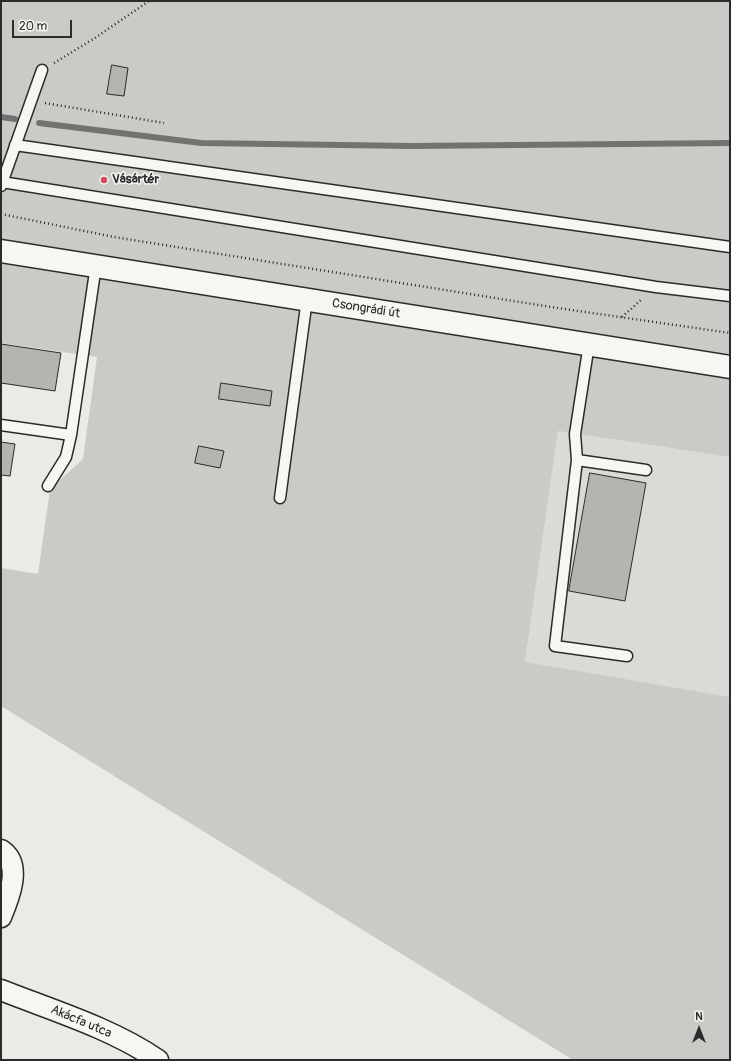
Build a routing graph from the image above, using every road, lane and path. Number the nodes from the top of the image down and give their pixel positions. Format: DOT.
graph roads {
  1 [pos="150,1"];
  2 [pos="42,70"];
  3 [pos="31,100"];
  4 [pos="164,123"];
  5 [pos="15,145"];
  6 [pos="2,184"];
  7 [pos="1,214"];
  8 [pos="730,247"];
  9 [pos="1,251"];
  10 [pos="96,265"];
  11 [pos="656,287"];
  12 [pos="730,296"];
  13 [pos="307,299"];
  14 [pos="622,317"];
  15 [pos="730,333"];
  16 [pos="589,344"];
  17 [pos="730,367"];
  18 [pos="1,425"];
  19 [pos="71,435"];
  20 [pos="577,460"];
  21 [pos="646,470"];
  22 [pos="48,486"];
  23 [pos="280,498"];
  24 [pos="627,656"];
  25 [pos="2,850"];
  26 [pos="1,917"];
  27 [pos="1,990"];
  28 [pos="158,1060"];
  1 -- 2 [label="path"];
  2 -- 3 [label="lane"];
  3 -- 4 [label="path"];
  3 -- 5 [label="lane"];
  5 -- 6 [label="lane"];
  5 -- 8 [label="lane"];
  6 -- 11 [label="lane"];
  7 -- 14 [label="path"];
  9 -- 10 [label="main road, Csongrádi út"];
  10 -- 13 [label="main road, Csongrádi út"];
  10 -- 19 [label="lane"];
  11 -- 12 [label="lane"];
  11 -- 14 [label="path"];
  13 -- 16 [label="main road, Csongrádi út"];
  13 -- 23 [label="lane"];
  14 -- 15 [label="path"];
  16 -- 17 [label="main road, Csongrádi út"];
  16 -- 20 [label="lane"];
  18 -- 19 [label="lane"];
  19 -- 22 [label="lane"];
  20 -- 21 [label="lane"];
  20 -- 24 [label="lane"];
  25 -- 26 [label="street"];
  27 -- 28 [label="street, Akácfa utca"];
}
